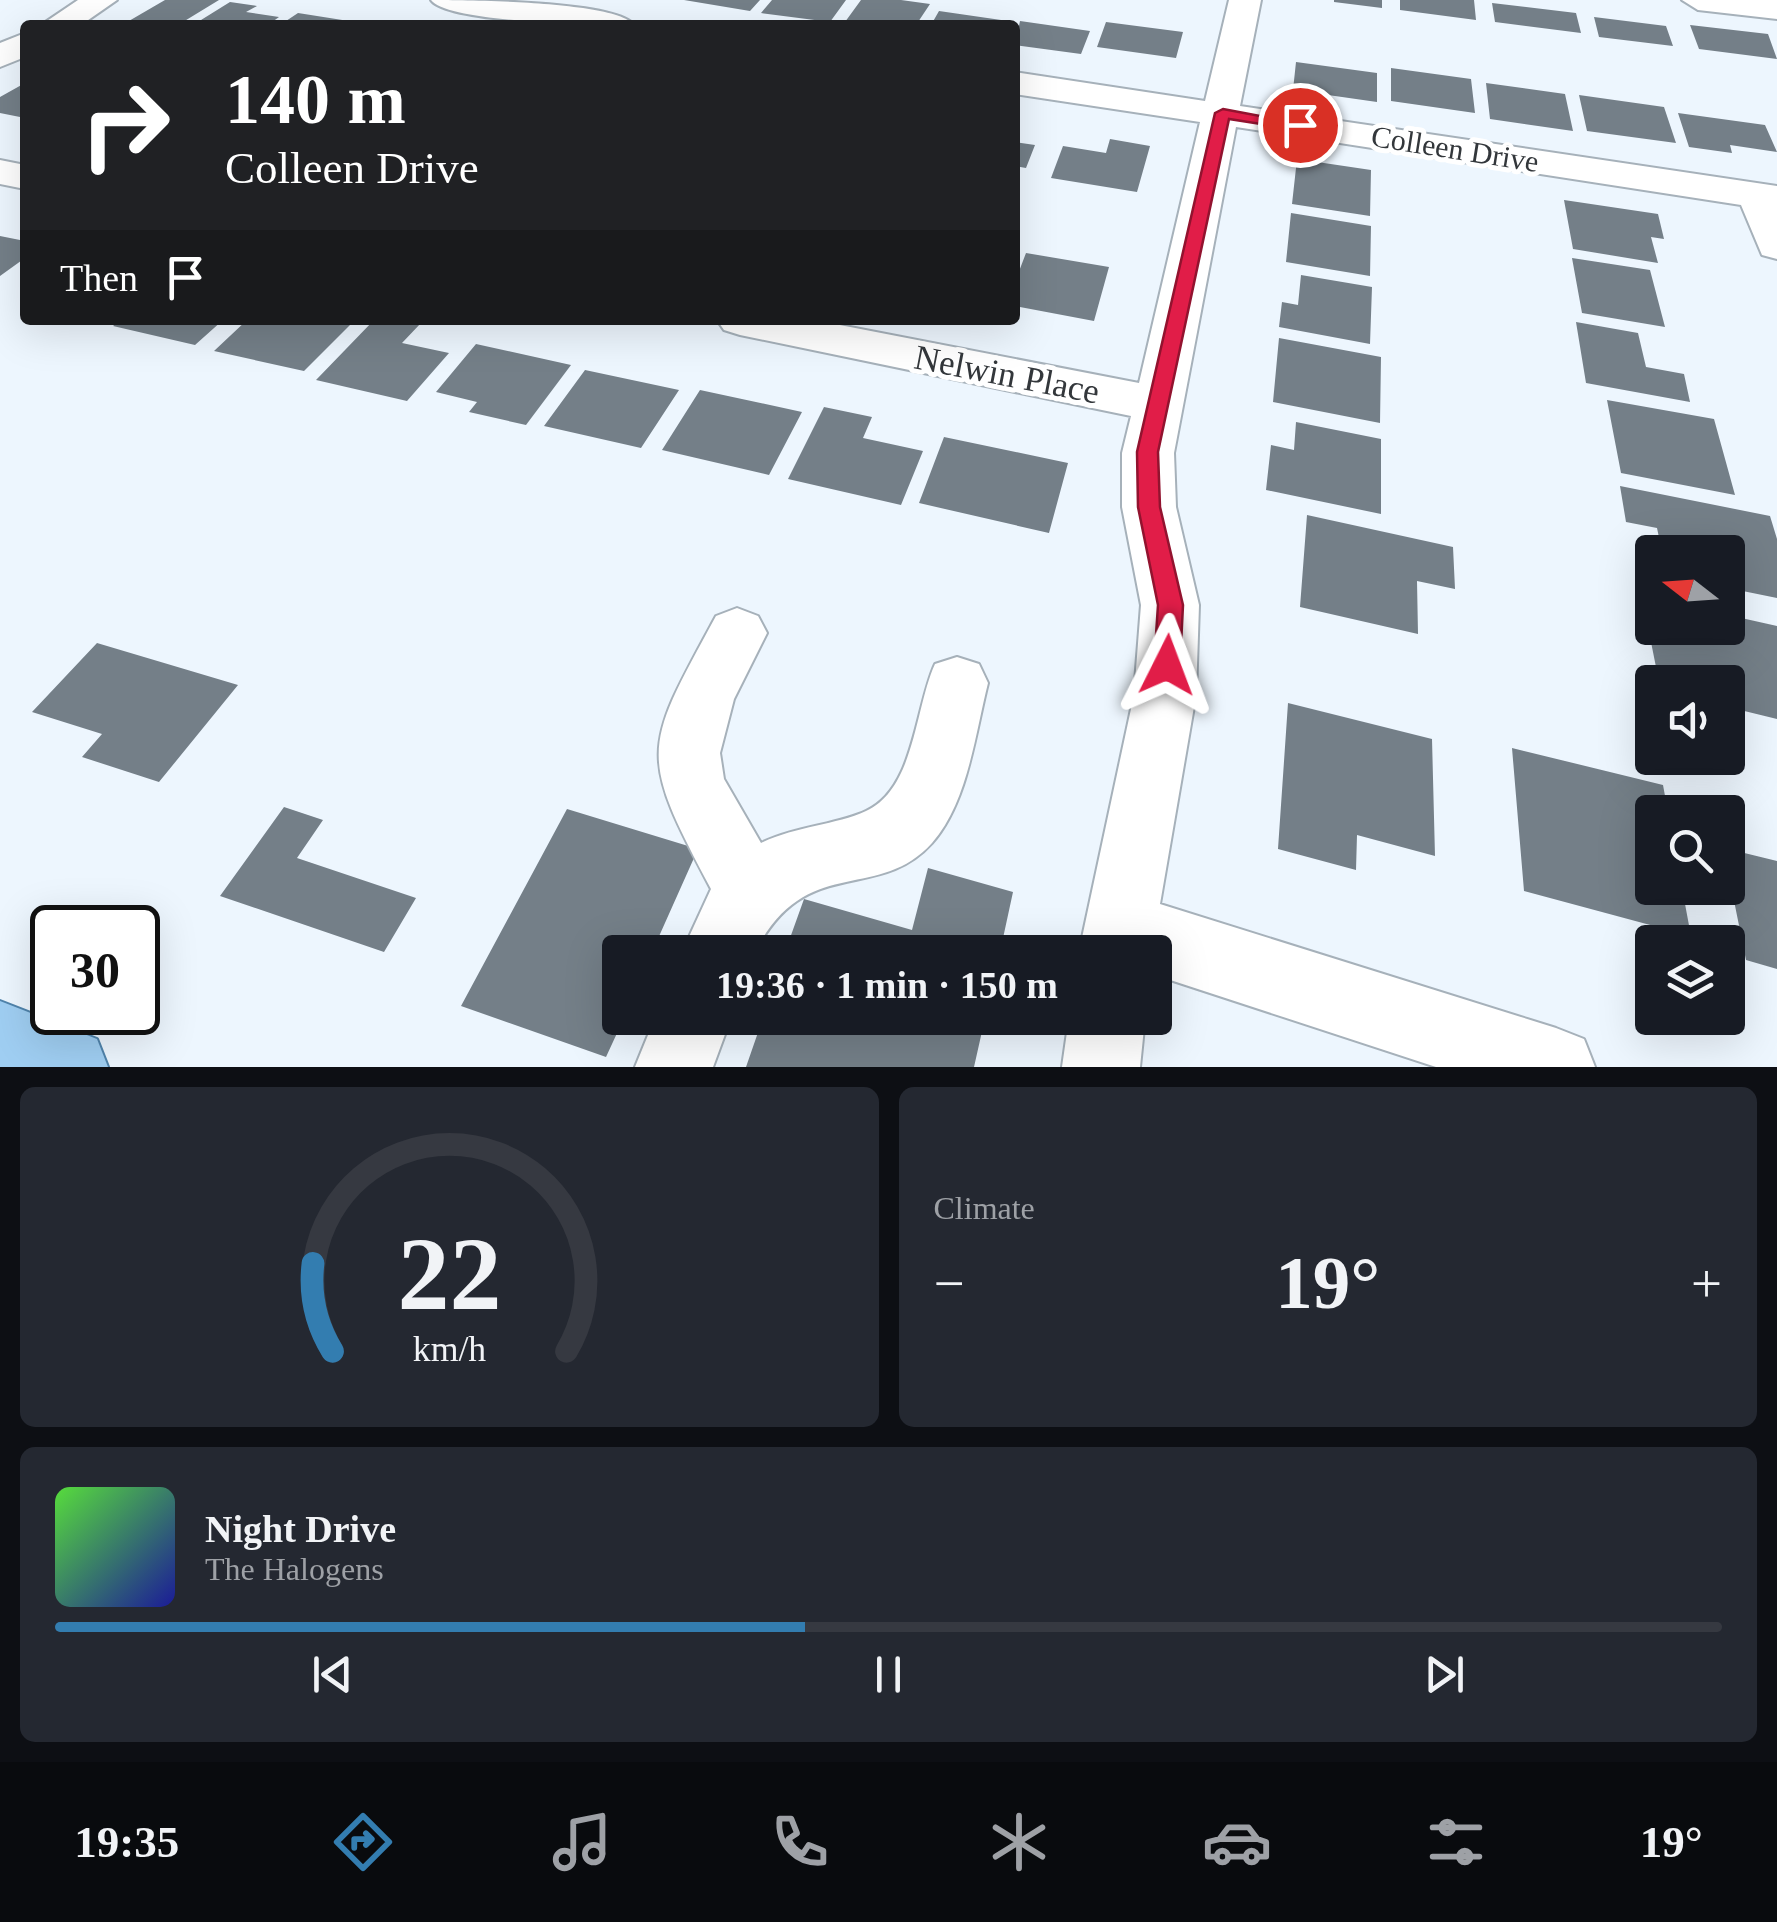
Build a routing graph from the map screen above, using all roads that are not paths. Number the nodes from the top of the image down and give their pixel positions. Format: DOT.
graph roads {
  1 [pos="101,0"];
  2 [pos="448,0"];
  3 [pos="1246,0"];
  4 [pos="1698,0"];
  5 [pos="1777,9"];
  6 [pos="66,20"];
  7 [pos="584,20"];
  8 [pos="1020,84"];
  9 [pos="1223,113"];
  10 [pos="1767,197"];
  11 [pos="1777,246"];
  12 [pos="765,325"];
  13 [pos="1157,404"];
  14 [pos="737,632"];
  15 [pos="957,683"];
  16 [pos="749,890"];
  17 [pos="726,935"];
  18 [pos="1117,935"];
  19 [pos="1172,956"];
  20 [pos="686,1035"];
  21 [pos="1105,1035"];
  22 [pos="0,1040"];
  23 [pos="69,1067"];
  24 [pos="674,1067"];
  25 [pos="1101,1067"];
  26 [pos="1556,1067"];
  1 -- 6 [label="street"];
  2 -- 7 [label="street"];
  3 -- 9 [label="street"];
  4 -- 5 [label="street"];
  8 -- 9 [label="street, Colleen Drive"];
  9 -- 10 [label="street, Colleen Drive"];
  9 -- 13 [label="street"];
  10 -- 11 [label="street"];
  12 -- 13 [label="street, Nelwin Place"];
  13 -- 18 [label="street"];
  14 -- 16 [label="street"];
  15 -- 16 [label="street"];
  16 -- 17 [label="street"];
  19 -- 26 [label="street"];
  20 -- 24 [label="street"];
  21 -- 25 [label="street"];
  22 -- 23 [label="main road"];
}
